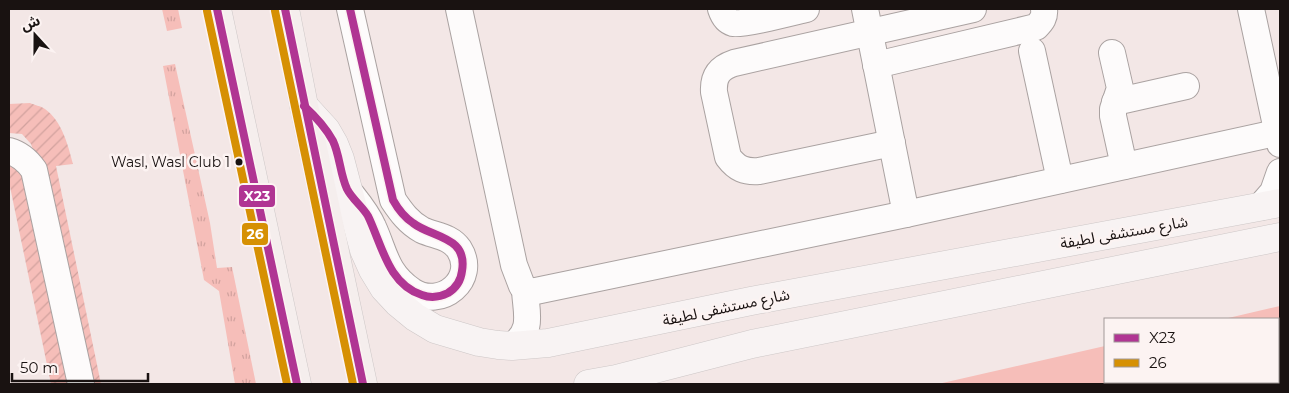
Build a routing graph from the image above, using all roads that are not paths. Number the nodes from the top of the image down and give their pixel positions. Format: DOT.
graph roads {
  1 [pos="217,9"];
  2 [pos="285,9"];
  3 [pos="350,9"];
  4 [pos="459,9"];
  5 [pos="721,9"];
  6 [pos="806,9"];
  7 [pos="973,9"];
  8 [pos="1044,9"];
  9 [pos="1251,9"];
  10 [pos="867,21"];
  11 [pos="1032,51"];
  12 [pos="1112,53"];
  13 [pos="876,65"];
  14 [pos="1186,86"];
  15 [pos="1115,102"];
  16 [pos="304,106"];
  17 [pos="1280,136"];
  18 [pos="892,143"];
  19 [pos="9,151"];
  20 [pos="1124,166"];
  21 [pos="1280,172"];
  22 [pos="1060,180"];
  23 [pos="347,189"];
  24 [pos="1270,205"];
  25 [pos="906,214"];
  26 [pos="1280,237"];
  27 [pos="525,290"];
  28 [pos="751,300"];
  29 [pos="752,344"];
  30 [pos="512,346"];
  31 [pos="293,378"];
  32 [pos="81,384"];
  33 [pos="363,384"];
  34 [pos="588,384"];
  1 -- 31 [label="highway"];
  2 -- 16 [label="highway"];
  3 -- 23 [label="street"];
  4 -- 27 [label="street"];
  5 -- 6 [label="street"];
  7 -- 10 [label="street"];
  8 -- 13 [label="street"];
  9 -- 17 [label="street"];
  10 -- 13 [label="street"];
  10 -- 18 [label="street"];
  11 -- 22 [label="street"];
  12 -- 15 [label="street"];
  13 -- 18 [label="street"];
  14 -- 15 [label="street"];
  15 -- 20 [label="street"];
  16 -- 23 [label="main road, شارع مستشفى لطيفة"];
  16 -- 33 [label="highway"];
  17 -- 20 [label="street"];
  18 -- 25 [label="street"];
  19 -- 32 [label="street"];
  20 -- 22 [label="street"];
  21 -- 24 [label="street"];
  22 -- 25 [label="street"];
  23 -- 30 [label="main road, شارع مستشفى لطيفة"];
  24 -- 28 [label="main road, شارع مستشفى لطيفة"];
  25 -- 27 [label="street"];
  26 -- 29 [label="main road"];
  27 -- 30 [label="street"];
  28 -- 29 [label="main road"];
  28 -- 30 [label="main road, شارع مستشفى لطيفة"];
  29 -- 34 [label="main road"];
}
